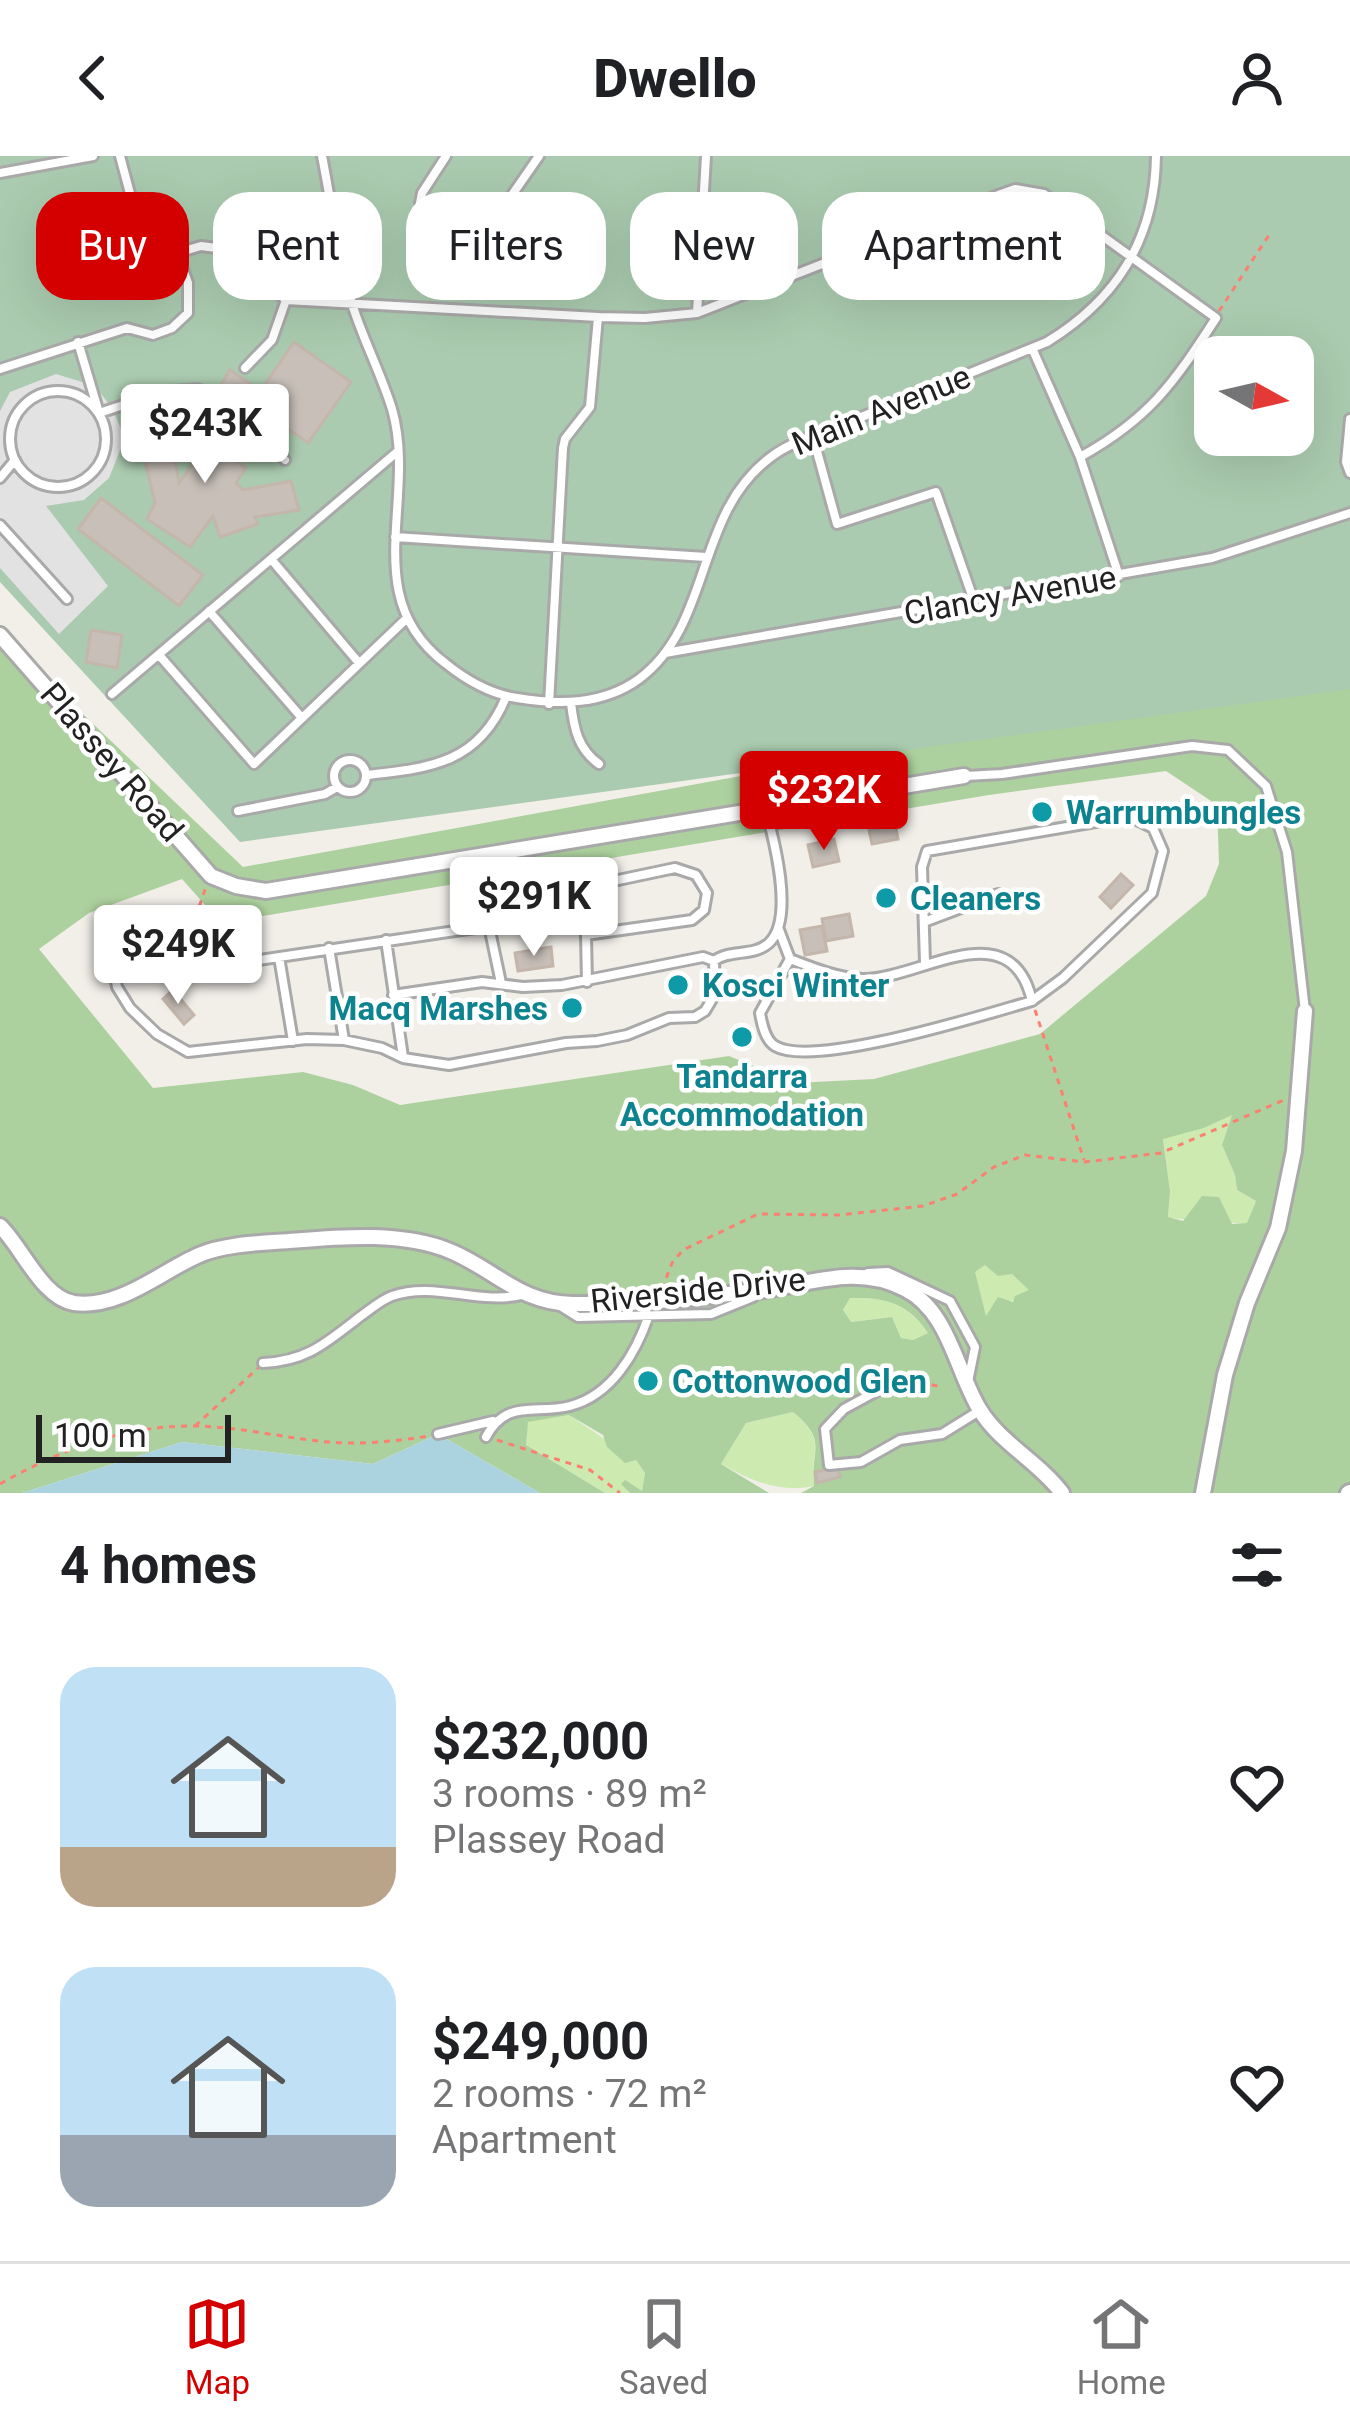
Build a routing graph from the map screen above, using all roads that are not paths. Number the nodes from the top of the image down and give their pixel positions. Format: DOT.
graph roads {
  1 [pos="93,156"];
  2 [pos="120,156"];
  3 [pos="322,156"];
  4 [pos="446,156"];
  5 [pos="539,156"];
  6 [pos="706,156"];
  7 [pos="1156,156"];
  8 [pos="39,161"];
  9 [pos="0,172"];
  10 [pos="130,192"];
  11 [pos="1133,256"];
  12 [pos="188,300"];
  13 [pos="286,300"];
  14 [pos="302,300"];
  15 [pos="352,303"];
  16 [pos="697,313"];
  17 [pos="598,317"];
  18 [pos="78,342"];
  19 [pos="1032,349"];
  20 [pos="245,368"];
  21 [pos="0,369"];
  22 [pos="89,381"];
  23 [pos="67,391"];
  24 [pos="99,412"];
  25 [pos="1350,419"];
  26 [pos="813,437"];
  27 [pos="398,451"];
  28 [pos="1080,457"];
  29 [pos="15,460"];
  30 [pos="284,460"];
  31 [pos="1350,473"];
  32 [pos="0,478"];
  33 [pos="1350,513"];
  34 [pos="0,525"];
  35 [pos="395,537"];
  36 [pos="557,548"];
  37 [pos="706,557"];
  38 [pos="271,559"];
  39 [pos="1119,576"];
  40 [pos="67,599"];
  41 [pos="974,602"];
  42 [pos="209,611"];
  43 [pos="406,619"];
  44 [pos="0,635"];
  45 [pos="664,653"];
  46 [pos="158,655"];
  47 [pos="359,663"];
  48 [pos="112,694"];
  49 [pos="507,697"];
  50 [pos="571,703"];
  51 [pos="549,704"];
  52 [pos="302,718"];
  53 [pos="599,764"];
  54 [pos="367,775"];
  55 [pos="964,776"];
  56 [pos="337,787"];
  57 [pos="766,810"];
  58 [pos="238,811"];
  59 [pos="585,887"];
  60 [pos="998,894"];
  61 [pos="924,922"];
  62 [pos="489,926"];
  63 [pos="778,929"];
  64 [pos="586,935"];
  65 [pos="386,940"];
  66 [pos="329,948"];
  67 [pos="279,957"];
  68 [pos="790,959"];
  69 [pos="714,961"];
  70 [pos="925,963"];
  71 [pos="587,982"];
  72 [pos="501,983"];
  73 [pos="393,995"];
  74 [pos="1032,1001"];
  75 [pos="1305,1011"];
  76 [pos="344,1040"];
  77 [pos="292,1041"];
  78 [pos="403,1058"];
  79 [pos="0,1226"];
  80 [pos="771,1289"];
  81 [pos="523,1295"];
  82 [pos="552,1300"];
  83 [pos="650,1315"];
  84 [pos="263,1363"];
  85 [pos="888,1385"];
  86 [pos="980,1411"];
  87 [pos="494,1421"];
  88 [pos="438,1434"];
  89 [pos="486,1437"];
  90 [pos="1062,1493"];
  91 [pos="1203,1493"];
  1 -- 8 [label="lane"];
  2 -- 10 [label="lane"];
  3 -- 15 [label="lane"];
  4 -- 5 [label="lane"];
  6 -- 16 [label="lane"];
  7 -- 11 [label="lane, Main Avenue"];
  8 -- 9 [label="lane"];
  11 -- 16 [label="lane"];
  11 -- 19 [label="lane, Main Avenue"];
  11 -- 28 [label="lane"];
  12 -- 18 [label="lane"];
  13 -- 20 [label="lane"];
  14 -- 15 [label="lane"];
  15 -- 17 [label="lane"];
  15 -- 27 [label="lane"];
  16 -- 17 [label="lane"];
  17 -- 36 [label="lane"];
  18 -- 21 [label="lane"];
  18 -- 22 [label="lane"];
  19 -- 26 [label="lane, Main Avenue"];
  19 -- 28 [label="lane"];
  22 -- 23 [label="lane"];
  22 -- 24 [label="lane"];
  23 -- 24 [label="lane"];
  23 -- 29 [label="lane"];
  24 -- 29 [label="lane"];
  24 -- 30 [label="lane"];
  25 -- 31 [label="lane"];
  26 -- 37 [label="lane, Main Avenue"];
  26 -- 41 [label="lane"];
  27 -- 35 [label="lane"];
  27 -- 38 [label="lane"];
  28 -- 39 [label="lane"];
  29 -- 32 [label="lane"];
  33 -- 39 [label="lane, Clancy Avenue"];
  34 -- 40 [label="lane"];
  35 -- 36 [label="lane"];
  35 -- 43 [label="lane"];
  36 -- 37 [label="lane"];
  36 -- 51 [label="lane"];
  37 -- 45 [label="lane, Main Avenue"];
  38 -- 42 [label="lane"];
  38 -- 47 [label="lane"];
  39 -- 41 [label="lane, Clancy Avenue"];
  41 -- 45 [label="lane, Clancy Avenue"];
  42 -- 46 [label="lane"];
  42 -- 52 [label="lane"];
  43 -- 47 [label="lane"];
  43 -- 49 [label="lane, Main Avenue"];
  44 -- 57 [label="street, Plassey Road"];
  45 -- 50 [label="lane, Main Avenue"];
  46 -- 48 [label="lane"];
  46 -- 52 [label="lane"];
  47 -- 52 [label="lane"];
  49 -- 51 [label="lane, Main Avenue"];
  49 -- 54 [label="lane"];
  50 -- 51 [label="lane, Main Avenue"];
  50 -- 53 [label="lane"];
  54 -- 56 [label="lane"];
  54 -- 56 [label="lane"];
  55 -- 57 [label="street, Plassey Road"];
  55 -- 75 [label="lane, Plassey Road"];
  56 -- 58 [label="lane"];
  57 -- 63 [label="lane"];
  59 -- 62 [label="lane"];
  59 -- 64 [label="lane"];
  59 -- 64 [label="lane"];
  60 -- 61 [label="lane"];
  61 -- 70 [label="lane"];
  61 -- 74 [label="lane"];
  62 -- 65 [label="lane"];
  62 -- 72 [label="lane"];
  63 -- 68 [label="lane"];
  63 -- 69 [label="lane"];
  64 -- 71 [label="lane"];
  65 -- 66 [label="lane"];
  65 -- 73 [label="lane"];
  66 -- 67 [label="lane"];
  66 -- 76 [label="lane"];
  67 -- 77 [label="lane"];
  67 -- 77 [label="lane"];
  68 -- 70 [label="lane"];
  68 -- 74 [label="lane"];
  69 -- 71 [label="lane"];
  69 -- 78 [label="lane"];
  70 -- 74 [label="lane"];
  71 -- 72 [label="lane"];
  72 -- 73 [label="lane"];
  73 -- 78 [label="lane"];
  75 -- 91 [label="street"];
  76 -- 77 [label="lane"];
  76 -- 78 [label="lane"];
  79 -- 81 [label="street, Riverside Drive"];
  80 -- 82 [label="street, Riverside Drive"];
  80 -- 83 [label="lane"];
  80 -- 86 [label="street, Riverside Drive"];
  81 -- 82 [label="street, Riverside Drive"];
  81 -- 84 [label="lane"];
  82 -- 83 [label="lane"];
  83 -- 87 [label="lane"];
  85 -- 86 [label="lane"];
  86 -- 90 [label="street, Riverside Drive"];
  87 -- 88 [label="lane"];
  87 -- 89 [label="lane"];
}
